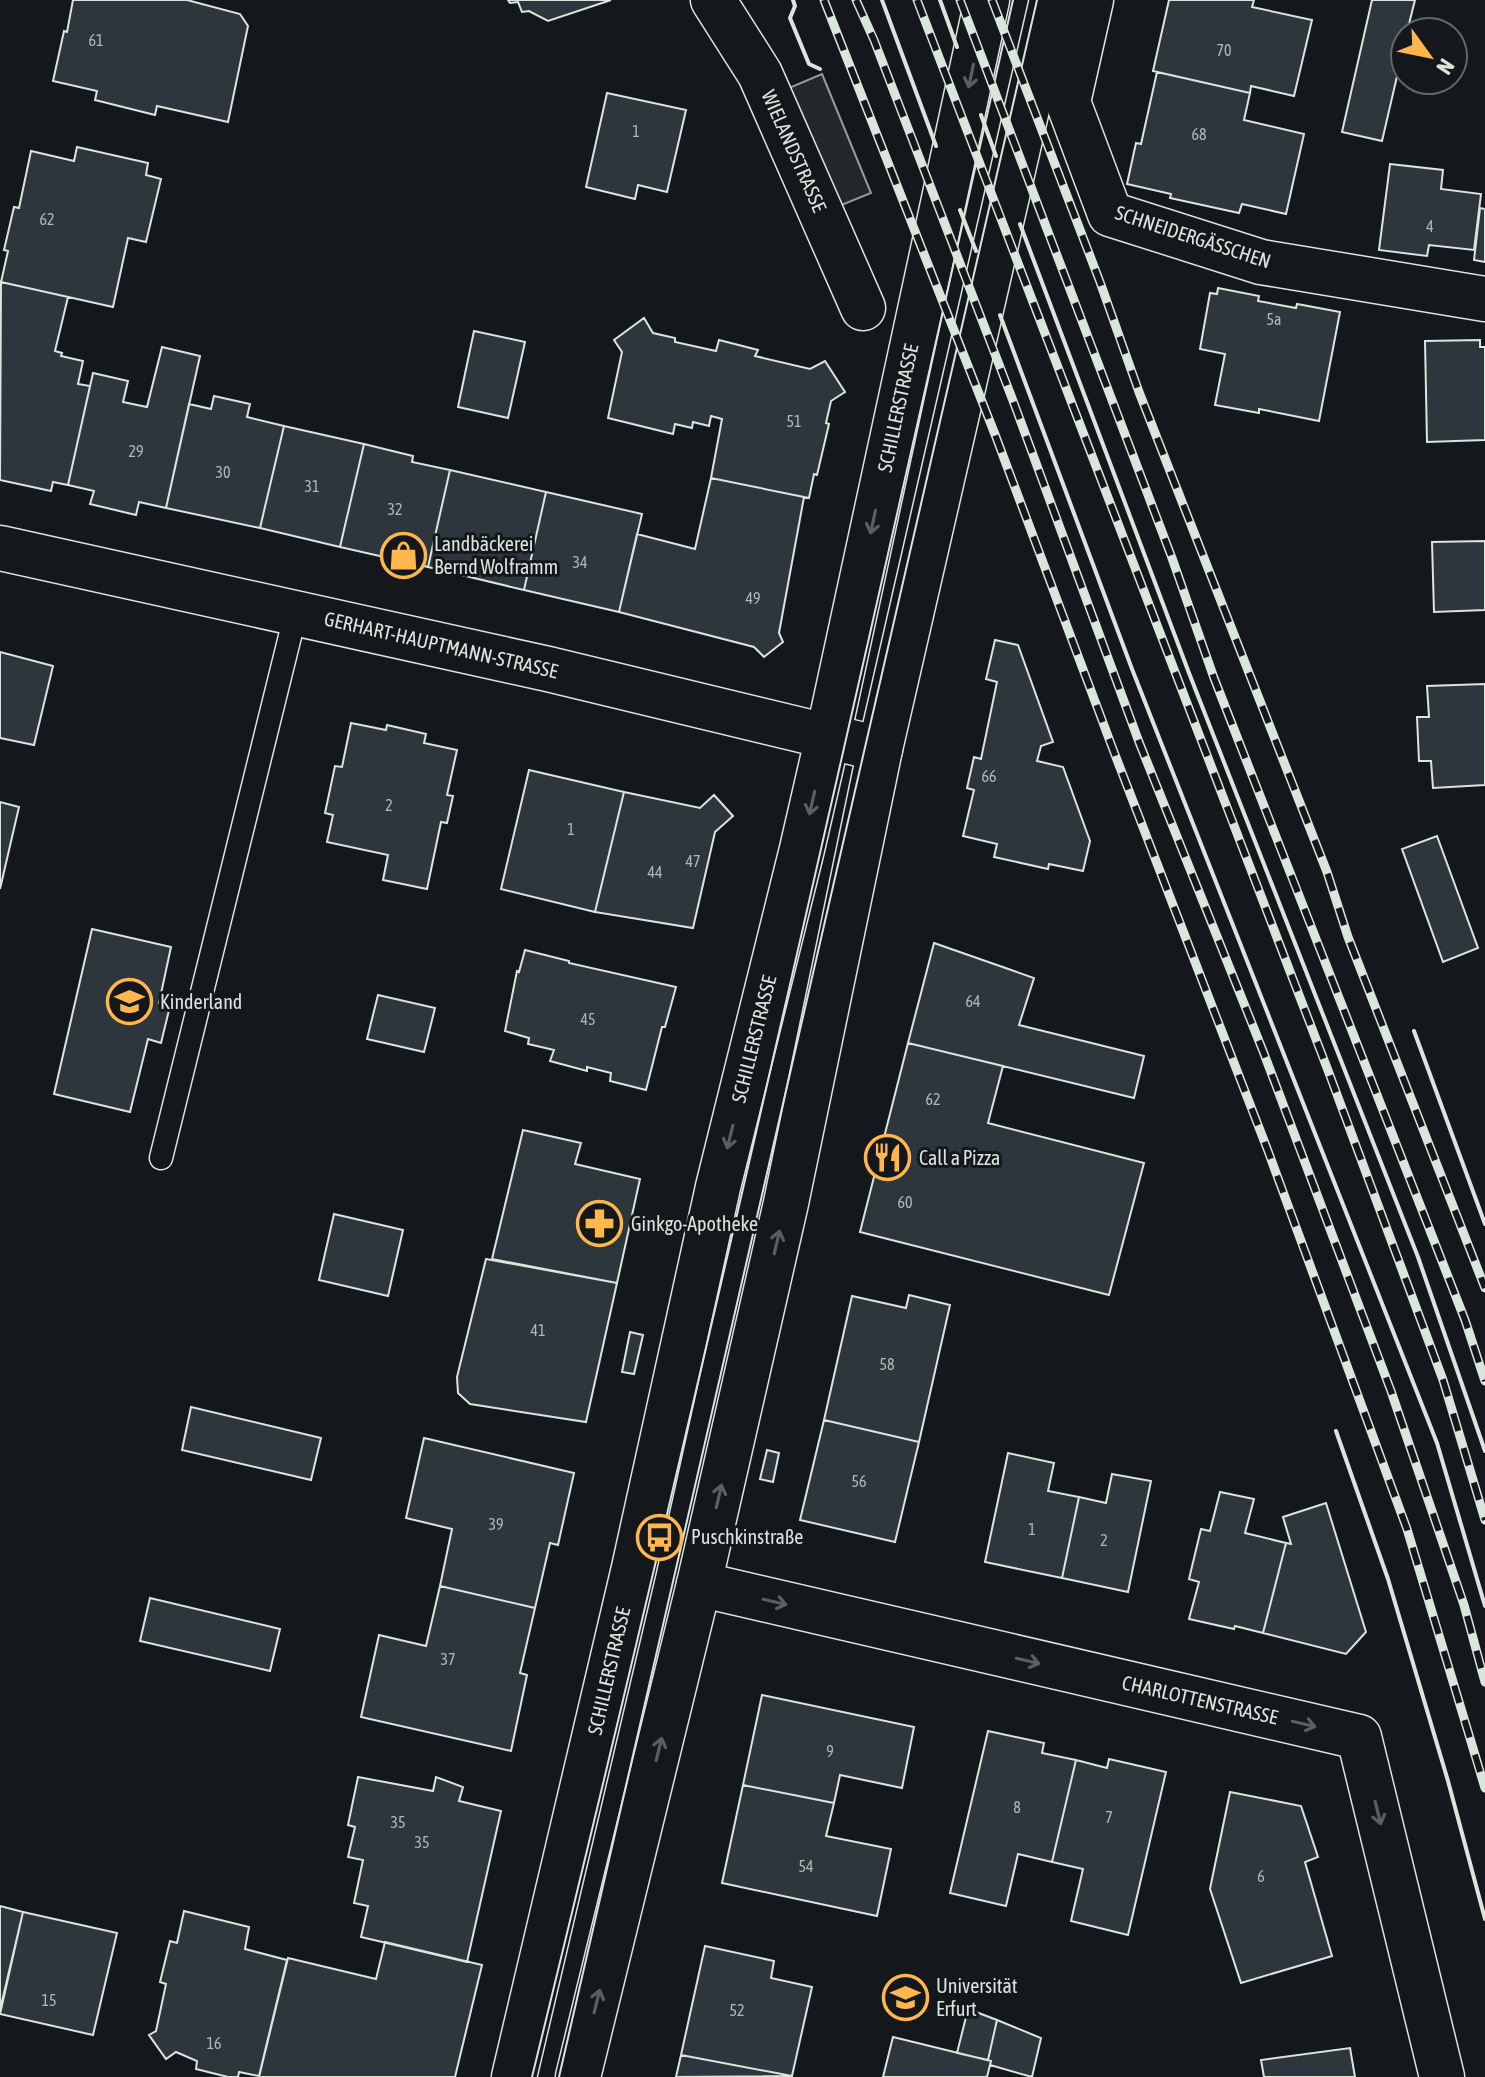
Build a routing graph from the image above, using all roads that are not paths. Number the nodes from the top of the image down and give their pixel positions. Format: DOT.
graph roads {
  1 [pos="713,0"];
  2 [pos="987,0"];
  3 [pos="1052,0"];
  4 [pos="1091,0"];
  5 [pos="1485,299"];
  6 [pos="863,308"];
  7 [pos="0,548"];
  8 [pos="296,612"];
  9 [pos="828,736"];
  10 [pos="880,749"];
  11 [pos="161,1158"];
  12 [pos="699,1584"];
  13 [pos="514,2077"];
  14 [pos="578,2077"];
  15 [pos="1442,2077"];
  1 -- 6 [label="main road, WIELANDSTRASSE"];
  2 -- 9 [label="main road, SCHILLERSTRASSE, one-way"];
  3 -- 10 [label="main road"];
  4 -- 5 [label="main road, SCHNEIDERGÄSSCHEN"];
  7 -- 8 [label="main road, GERHART-HAUPTMANN-STRASSE"];
  8 -- 9 [label="main road, GERHART-HAUPTMANN-STRASSE"];
  8 -- 11 [label="lane"];
  9 -- 10 [label="main road, GERHART-HAUPTMANN-STRASSE"];
  9 -- 13 [label="main road, SCHILLERSTRASSE, one-way"];
  12 -- 10 [label="main road, one-way"];
  14 -- 12 [label="main road, one-way"];
  12 -- 15 [label="main road, CHARLOTTENSTRASSE, one-way"];
}
